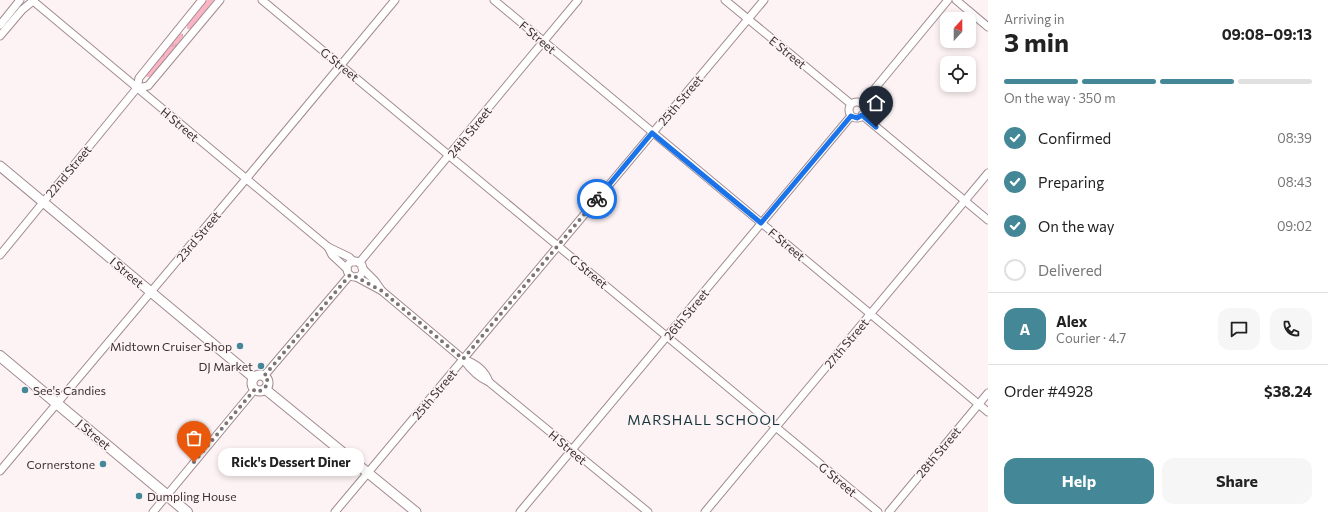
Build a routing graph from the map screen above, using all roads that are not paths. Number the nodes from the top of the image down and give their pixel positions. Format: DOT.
graph roads {
  1 [pos="20,0"];
  2 [pos="33,0"];
  3 [pos="202,0"];
  4 [pos="220,0"];
  5 [pos="262,0"];
  6 [pos="394,0"];
  7 [pos="494,0"];
  8 [pos="578,0"];
  9 [pos="725,0"];
  10 [pos="764,0"];
  11 [pos="948,0"];
  12 [pos="956,0"];
  13 [pos="748,19"];
  14 [pos="0,25"];
  15 [pos="988,27"];
  16 [pos="0,36"];
  17 [pos="543,41"];
  18 [pos="341,64"];
  19 [pos="138,88"];
  20 [pos="851,104"];
  21 [pos="862,104"];
  22 [pos="862,115"];
  23 [pos="851,116"];
  24 [pos="652,133"];
  25 [pos="449,156"];
  26 [pos="0,166"];
  27 [pos="988,174"];
  28 [pos="246,179"];
  29 [pos="965,201"];
  30 [pos="43,202"];
  31 [pos="988,220"];
  32 [pos="761,223"];
  33 [pos="558,246"];
  34 [pos="328,247"];
  35 [pos="0,254"];
  36 [pos="359,264"];
  37 [pos="351,274"];
  38 [pos="382,291"];
  39 [pos="151,292"];
  40 [pos="871,313"];
  41 [pos="667,336"];
  42 [pos="0,356"];
  43 [pos="463,359"];
  44 [pos="264,376"];
  45 [pos="254,378"];
  46 [pos="265,388"];
  47 [pos="255,389"];
  48 [pos="988,393"];
  49 [pos="57,404"];
  50 [pos="978,404"];
  51 [pos="988,412"];
  52 [pos="776,427"];
  53 [pos="572,450"];
  54 [pos="0,471"];
  55 [pos="368,473"];
  56 [pos="167,495"];
  57 [pos="153,512"];
  58 [pos="187,512"];
  59 [pos="335,512"];
  60 [pos="416,512"];
  61 [pos="520,512"];
  62 [pos="648,512"];
  63 [pos="705,512"];
  64 [pos="878,512"];
  65 [pos="889,512"];
  1 -- 14 [label="street"];
  2 -- 16 [label="street"];
  2 -- 19 [label="street, H Street"];
  3 -- 19 [label="street, 22nd Street"];
  4 -- 19 [label="street, 22nd Street"];
  5 -- 18 [label="street, G Street"];
  6 -- 18 [label="street, 23rd Street"];
  7 -- 17 [label="street, F Street"];
  8 -- 17 [label="street, 24th Street"];
  9 -- 13 [label="street, E Street"];
  10 -- 13 [label="street, 25th Street"];
  11 -- 21 [label="street"];
  12 -- 15 [label="street"];
  13 -- 20 [label="street, E Street"];
  13 -- 24 [label="street, 25th Street"];
  17 -- 24 [label="street, F Street"];
  17 -- 25 [label="street, 24th Street"];
  18 -- 25 [label="street, G Street"];
  18 -- 28 [label="street, 23rd Street"];
  19 -- 28 [label="street, H Street"];
  19 -- 30 [label="street, 22nd Street"];
  20 -- 21 [label="street"];
  20 -- 23 [label="street"];
  21 -- 22 [label="street"];
  22 -- 23 [label="street"];
  22 -- 29 [label="street"];
  23 -- 32 [label="street, 26th Street"];
  24 -- 32 [label="street, F Street"];
  24 -- 33 [label="street, 25th Street"];
  25 -- 33 [label="street, G Street"];
  25 -- 36 [label="street, 24th Street"];
  26 -- 30 [label="street, I Street"];
  27 -- 29 [label="street, 27th Street"];
  28 -- 34 [label="street, H Street"];
  28 -- 39 [label="street, 23rd Street"];
  29 -- 31 [label="street"];
  29 -- 40 [label="street, 27th Street"];
  30 -- 35 [label="street, 22nd Street"];
  30 -- 39 [label="street, I Street"];
  32 -- 40 [label="street, F Street"];
  32 -- 41 [label="street, 26th Street"];
  33 -- 41 [label="street, G Street"];
  33 -- 43 [label="street, 25th Street"];
  34 -- 36 [label="street, H Street"];
  34 -- 37 [label="street, H Street"];
  36 -- 37 [label="street"];
  36 -- 37 [label="street"];
  36 -- 38 [label="street, H Street"];
  37 -- 38 [label="street, H Street"];
  37 -- 44 [label="street"];
  38 -- 43 [label="street, H Street"];
  39 -- 45 [label="street, I Street"];
  39 -- 49 [label="street, 23rd Street"];
  40 -- 50 [label="street, F Street"];
  40 -- 52 [label="street, 27th Street"];
  41 -- 52 [label="street, G Street"];
  41 -- 53 [label="street, 26th Street"];
  42 -- 49 [label="main road, J Street"];
  43 -- 53 [label="street, H Street"];
  43 -- 55 [label="street, 25th Street"];
  44 -- 45 [label="street"];
  44 -- 46 [label="street"];
  45 -- 47 [label="street"];
  46 -- 47 [label="street"];
  46 -- 55 [label="street"];
  47 -- 56 [label="street"];
  48 -- 50 [label="street, 28th Street"];
  49 -- 54 [label="street, 23rd Street"];
  49 -- 56 [label="main road, J Street"];
  50 -- 51 [label="street, F Street"];
  50 -- 65 [label="street, 28th Street"];
  52 -- 63 [label="street, 27th Street"];
  52 -- 64 [label="street, G Street"];
  53 -- 61 [label="street, 26th Street"];
  53 -- 62 [label="street, H Street"];
  55 -- 59 [label="street, 25th Street"];
  55 -- 60 [label="street"];
  56 -- 57 [label="street"];
  56 -- 58 [label="main road, J Street"];
}
